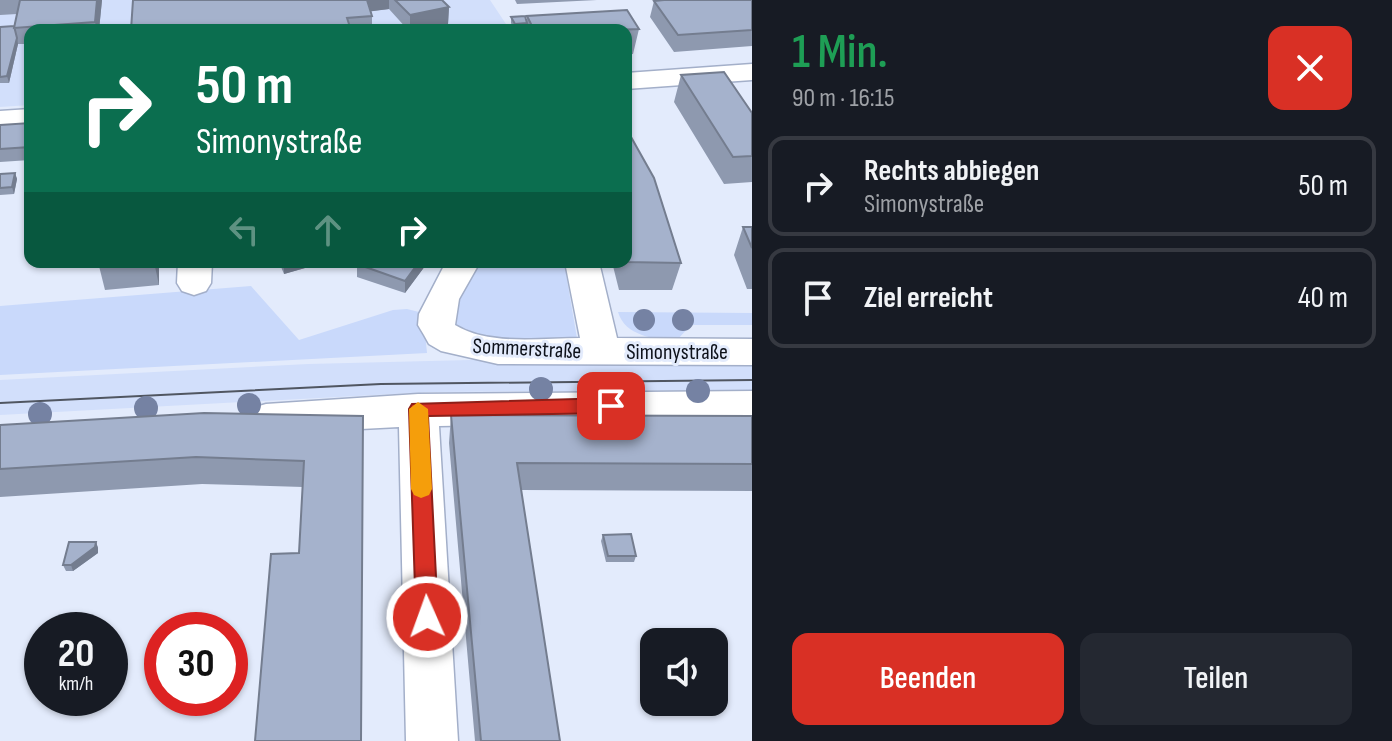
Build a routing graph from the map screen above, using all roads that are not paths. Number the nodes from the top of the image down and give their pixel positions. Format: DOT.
graph roads {
  1 [pos="752,72"];
  2 [pos="632,81"];
  3 [pos="24,118"];
  4 [pos="0,120"];
  5 [pos="460,268"];
  6 [pos="583,268"];
  7 [pos="602,352"];
  8 [pos="752,352"];
  9 [pos="752,406"];
  10 [pos="418,409"];
  11 [pos="232,421"];
  12 [pos="432,741"];
  1 -- 2 [label="street"];
  3 -- 4 [label="street"];
  5 -- 7 [label="street, Sommerstraße"];
  6 -- 7 [label="street"];
  7 -- 8 [label="street, Simonystraße"];
  9 -- 10 [label="street"];
  10 -- 11 [label="street"];
  10 -- 12 [label="street"];
}
